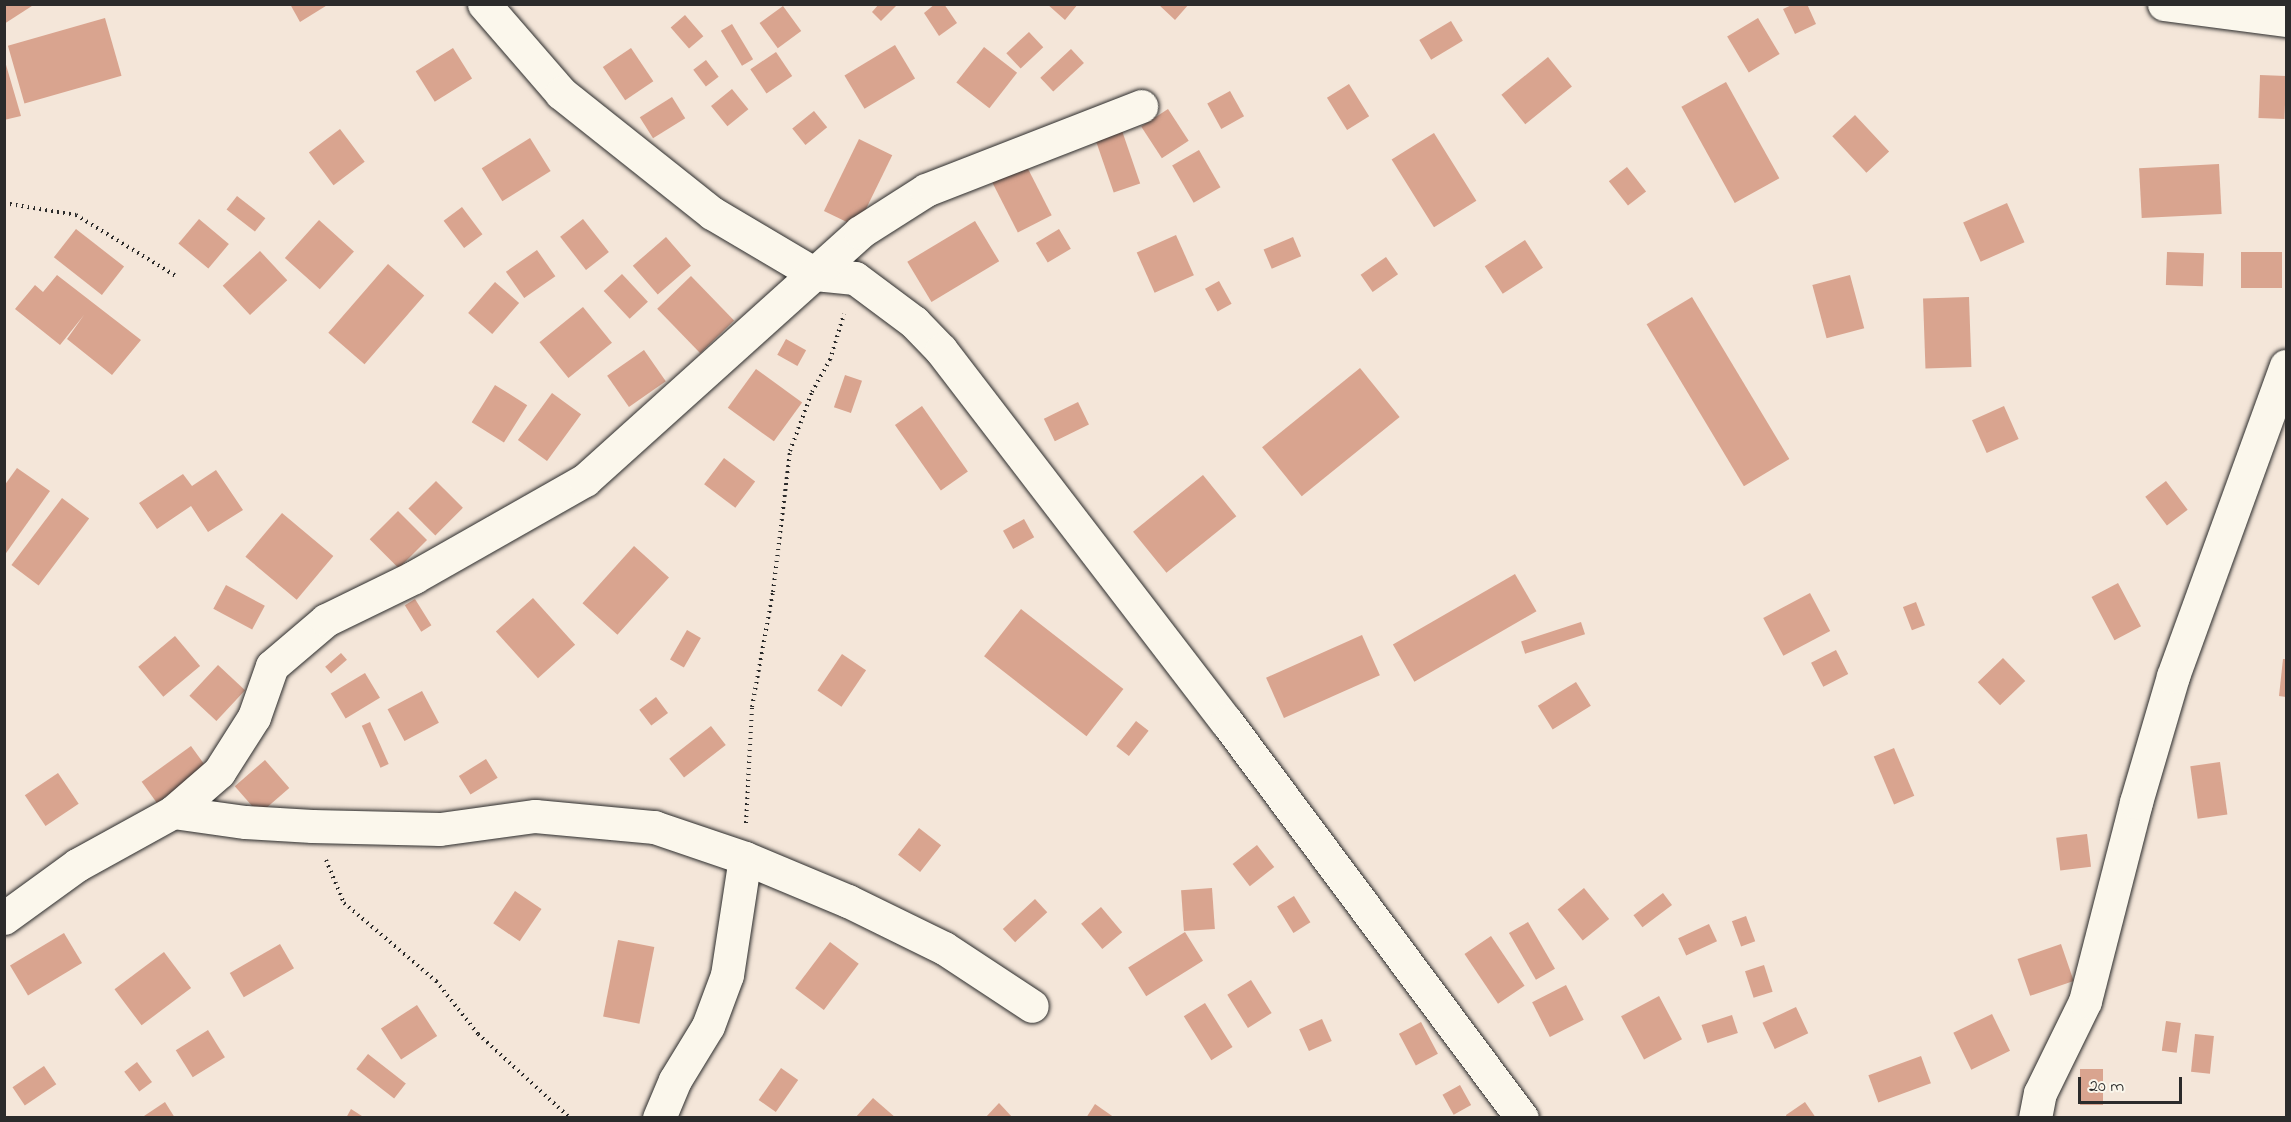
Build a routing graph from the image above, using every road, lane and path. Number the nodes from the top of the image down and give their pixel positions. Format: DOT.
graph roads {
  1 [pos="484,4"];
  2 [pos="2164,4"];
  3 [pos="2286,20"];
  4 [pos="1141,106"];
  5 [pos="4,203"];
  6 [pos="815,274"];
  7 [pos="176,276"];
  8 [pos="855,278"];
  9 [pos="2286,366"];
  10 [pos="173,812"];
  11 [pos="312,826"];
  12 [pos="745,858"];
  13 [pos="4,918"];
  14 [pos="1032,1006"];
  15 [pos="570,1118"];
  16 [pos="659,1118"];
  17 [pos="1522,1118"];
  18 [pos="2035,1118"];
  1 -- 6 [label="street"];
  2 -- 3 [label="street"];
  4 -- 6 [label="street"];
  5 -- 7 [label="path"];
  6 -- 8 [label="street"];
  6 -- 10 [label="street"];
  8 -- 12 [label="path"];
  8 -- 17 [label="street"];
  9 -- 18 [label="street"];
  10 -- 11 [label="street"];
  10 -- 13 [label="street"];
  11 -- 12 [label="street"];
  11 -- 15 [label="path"];
  12 -- 14 [label="street"];
  12 -- 16 [label="street"];
}
